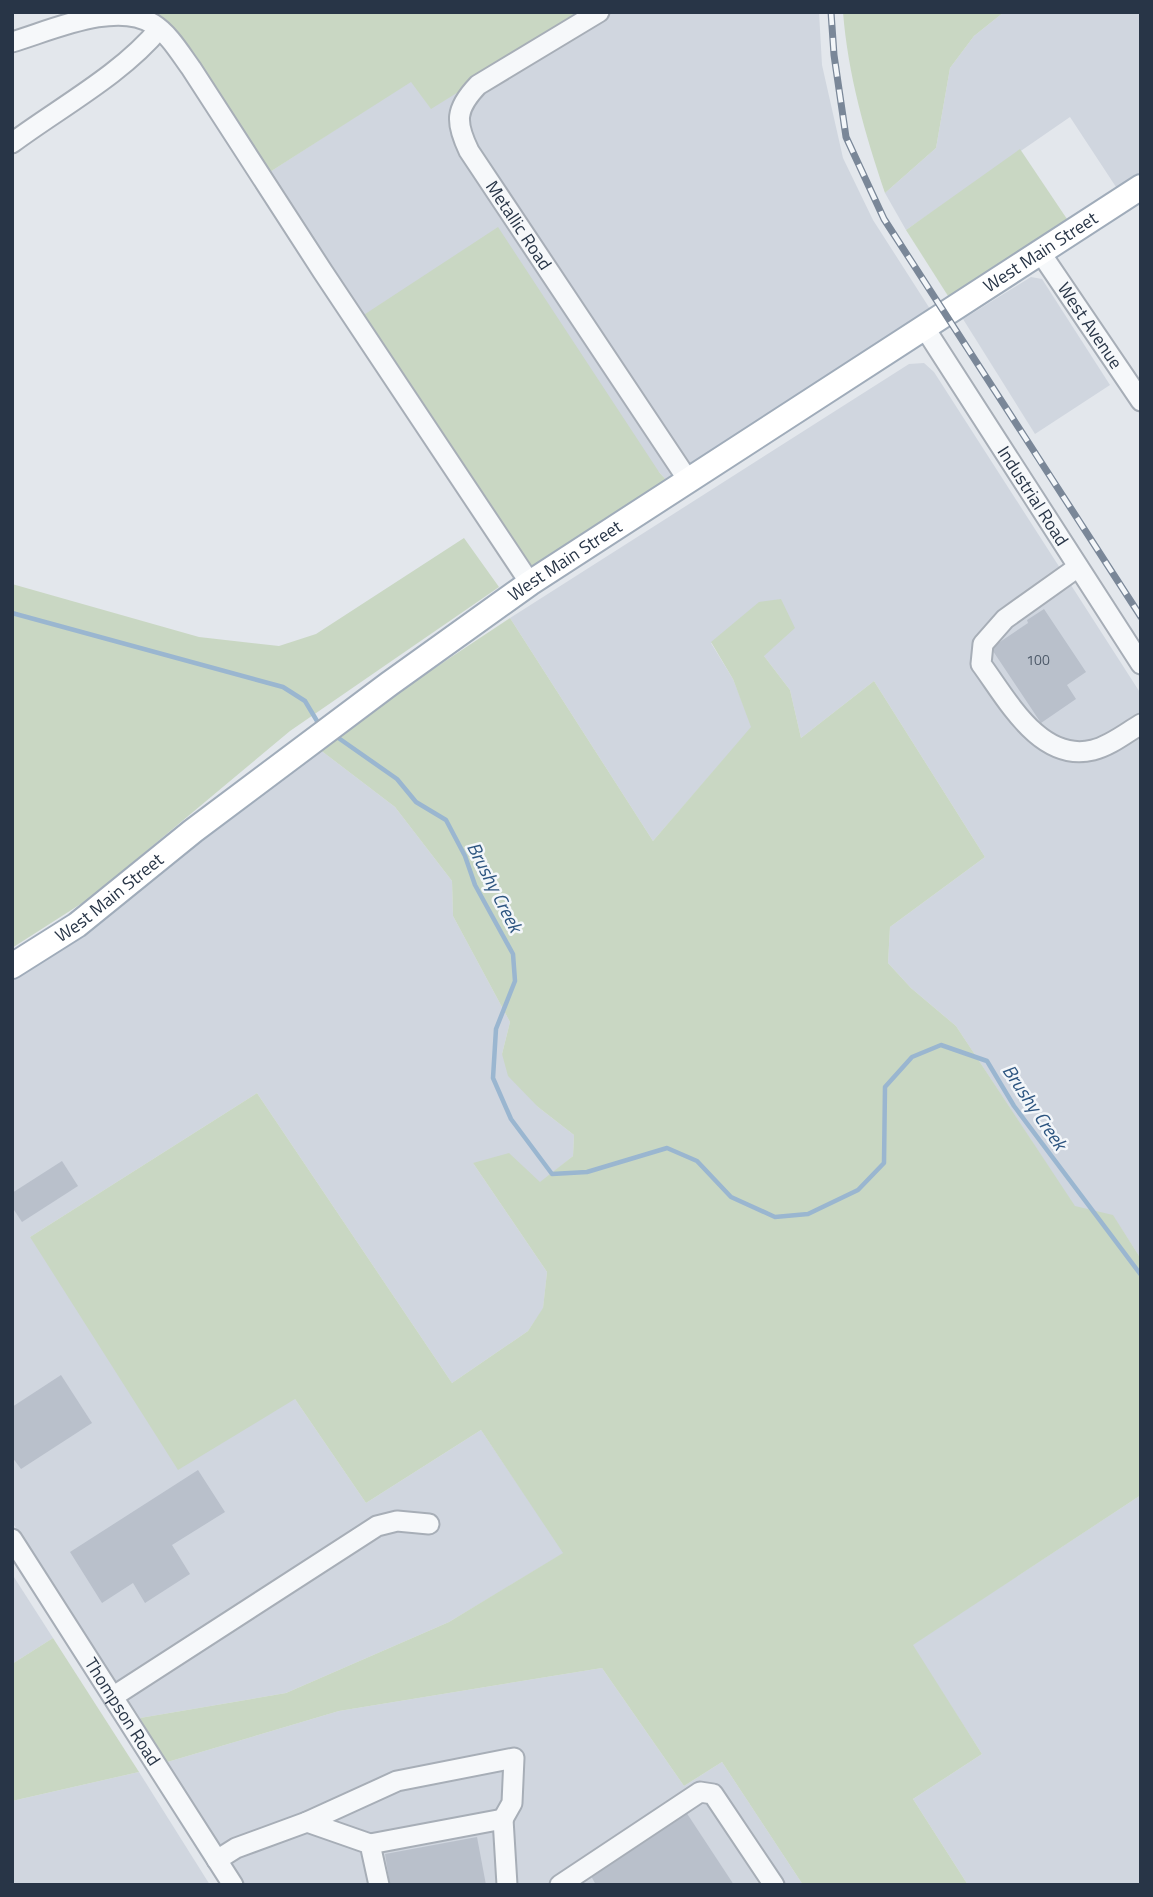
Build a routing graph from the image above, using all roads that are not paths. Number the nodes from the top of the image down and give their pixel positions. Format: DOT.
graph roads {
  1 [pos="599,12"];
  2 [pos="159,29"];
  3 [pos="12,42"];
  4 [pos="12,143"];
  5 [pos="1141,187"];
  6 [pos="1040,252"];
  7 [pos="924,327"];
  8 [pos="1141,401"];
  9 [pos="688,480"];
  10 [pos="1079,567"];
  11 [pos="530,583"];
  12 [pos="1141,664"];
  13 [pos="1141,724"];
  14 [pos="12,966"];
  15 [pos="429,1524"];
  16 [pos="12,1539"];
  17 [pos="114,1696"];
  18 [pos="503,1819"];
  19 [pos="307,1822"];
  20 [pos="370,1844"];
  21 [pos="217,1860"];
  22 [pos="233,1885"];
  23 [pos="379,1885"];
  24 [pos="507,1885"];
  25 [pos="560,1885"];
  26 [pos="774,1885"];
  1 -- 9 [label="street, Metallic Road"];
  2 -- 3 [label="street"];
  2 -- 4 [label="street"];
  2 -- 11 [label="street"];
  5 -- 6 [label="main road, West Main Street"];
  6 -- 7 [label="main road, West Main Street"];
  6 -- 8 [label="street, West Avenue"];
  7 -- 9 [label="main road, West Main Street"];
  7 -- 10 [label="street, Industrial Road"];
  9 -- 11 [label="main road, West Main Street"];
  10 -- 12 [label="street, Industrial Road"];
  10 -- 13 [label="street"];
  11 -- 14 [label="main road, West Main Street"];
  15 -- 17 [label="street"];
  16 -- 17 [label="street, Thompson Road"];
  17 -- 21 [label="street, Thompson Road"];
  18 -- 19 [label="street"];
  18 -- 20 [label="street"];
  18 -- 24 [label="street"];
  19 -- 20 [label="street"];
  19 -- 21 [label="street"];
  20 -- 23 [label="street"];
  21 -- 22 [label="street, Thompson Road"];
  25 -- 26 [label="street"];
}
